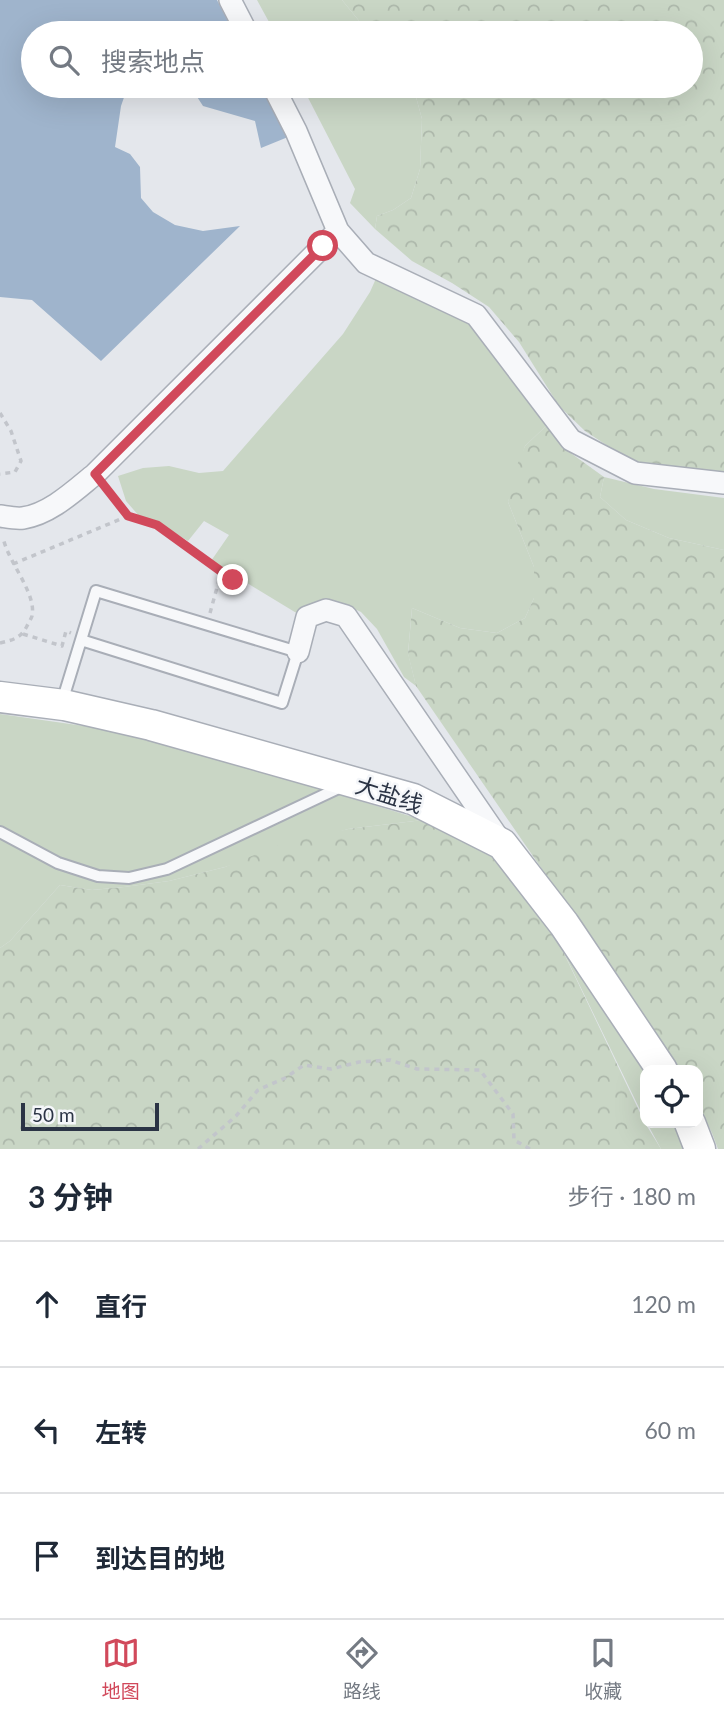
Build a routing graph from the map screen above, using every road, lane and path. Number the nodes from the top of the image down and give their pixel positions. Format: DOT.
graph roads {
  1 [pos="230,0"];
  2 [pos="241,21"];
  3 [pos="279,98"];
  4 [pos="338,231"];
  5 [pos="0,413"];
  6 [pos="0,474"];
  7 [pos="95,474"];
  8 [pos="724,483"];
  9 [pos="128,516"];
  10 [pos="1,523"];
  11 [pos="13,564"];
  12 [pos="222,572"];
  13 [pos="233,580"];
  14 [pos="207,625"];
  15 [pos="23,634"];
  16 [pos="82,638"];
  17 [pos="0,643"];
  18 [pos="298,652"];
  19 [pos="0,697"];
  20 [pos="62,705"];
  21 [pos="352,782"];
  22 [pos="0,832"];
  23 [pos="502,844"];
  24 [pos="659,1065"];
  25 [pos="692,1128"];
  26 [pos="198,1149"];
  27 [pos="530,1149"];
  28 [pos="700,1149"];
  1 -- 2 [label="street"];
  3 -- 4 [label="street"];
  4 -- 7 [label="street"];
  4 -- 8 [label="street"];
  5 -- 6 [label="path"];
  7 -- 9 [label="path"];
  7 -- 10 [label="street"];
  9 -- 11 [label="path"];
  9 -- 12 [label="path"];
  10 -- 11 [label="path"];
  11 -- 15 [label="path"];
  12 -- 13 [label="path"];
  12 -- 14 [label="path"];
  14 -- 16 [label="lane"];
  14 -- 18 [label="lane"];
  15 -- 16 [label="path"];
  15 -- 17 [label="path"];
  16 -- 18 [label="lane"];
  16 -- 20 [label="lane"];
  18 -- 23 [label="street"];
  19 -- 20 [label="main road, 大盐线"];
  20 -- 21 [label="main road, 大盐线"];
  21 -- 22 [label="lane"];
  21 -- 23 [label="main road, 大盐线"];
  23 -- 24 [label="main road, 大盐线"];
  25 -- 28 [label="main road"];
  26 -- 27 [label="path"];
}
